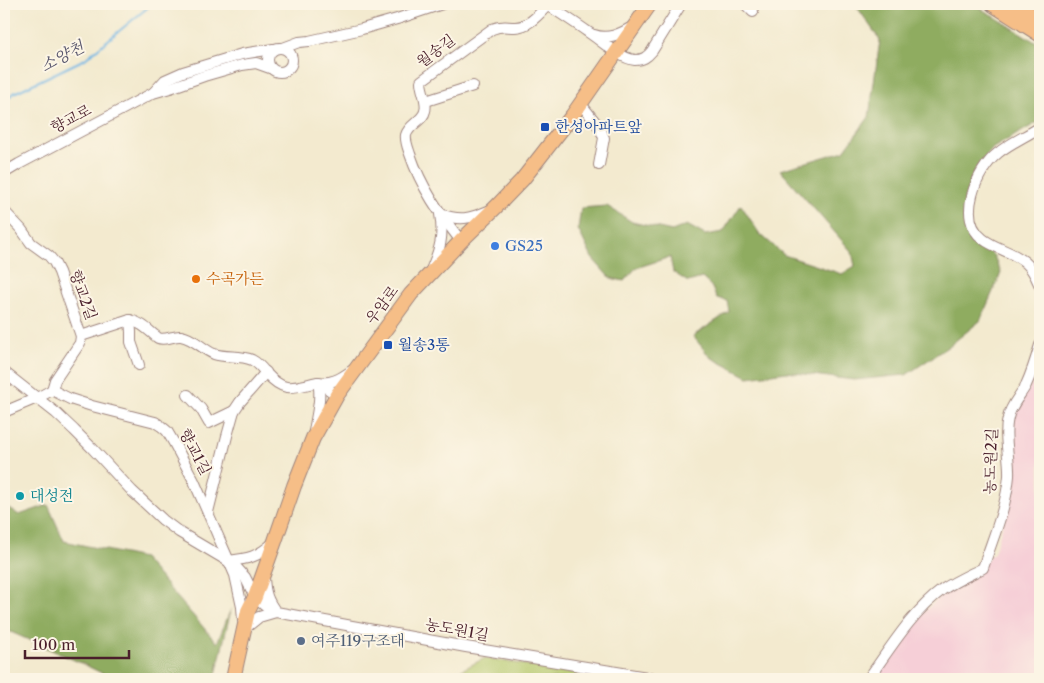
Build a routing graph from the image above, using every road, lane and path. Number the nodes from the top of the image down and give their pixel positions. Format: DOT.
graph roads {
  1 [pos="442,4"];
  2 [pos="547,4"];
  3 [pos="650,4"];
  4 [pos="681,4"];
  5 [pos="745,4"];
  6 [pos="993,4"];
  7 [pos="1014,4"];
  8 [pos="753,12"];
  9 [pos="1040,21"];
  10 [pos="635,26"];
  11 [pos="590,33"];
  12 [pos="1040,34"];
  13 [pos="310,41"];
  14 [pos="278,49"];
  15 [pos="617,53"];
  16 [pos="292,60"];
  17 [pos="270,68"];
  18 [pos="473,86"];
  19 [pos="153,93"];
  20 [pos="426,101"];
  21 [pos="580,104"];
  22 [pos="1040,127"];
  23 [pos="599,165"];
  24 [pos="4,173"];
  25 [pos="496,207"];
  26 [pos="4,211"];
  27 [pos="440,214"];
  28 [pos="460,241"];
  29 [pos="430,272"];
  30 [pos="1040,286"];
  31 [pos="130,320"];
  32 [pos="81,336"];
  33 [pos="1040,345"];
  34 [pos="139,364"];
  35 [pos="356,368"];
  36 [pos="4,372"];
  37 [pos="266,372"];
  38 [pos="318,382"];
  39 [pos="52,390"];
  40 [pos="188,395"];
  41 [pos="337,395"];
  42 [pos="37,398"];
  43 [pos="234,410"];
  44 [pos="4,412"];
  45 [pos="313,438"];
  46 [pos="208,512"];
  47 [pos="275,540"];
  48 [pos="228,561"];
  49 [pos="264,572"];
  50 [pos="254,597"];
  51 [pos="276,612"];
  52 [pos="244,630"];
  53 [pos="233,679"];
  54 [pos="659,679"];
  55 [pos="868,679"];
  1 -- 13 [label="street, 향교로"];
  2 -- 11 [label="street"];
  2 -- 20 [label="street, 월송길"];
  3 -- 10 [label="main road, 우암로"];
  4 -- 15 [label="street"];
  5 -- 8 [label="street"];
  6 -- 12 [label="highway"];
  7 -- 9 [label="highway"];
  10 -- 11 [label="street"];
  10 -- 15 [label="main road, 우암로"];
  11 -- 15 [label="street"];
  13 -- 14 [label="street, 향교로"];
  13 -- 16 [label="street"];
  14 -- 16 [label="street"];
  14 -- 17 [label="street"];
  14 -- 19 [label="street, 향교로"];
  15 -- 21 [label="main road, 우암로"];
  16 -- 17 [label="street"];
  17 -- 19 [label="street, 향교로"];
  18 -- 20 [label="street"];
  19 -- 24 [label="street, 향교로"];
  20 -- 27 [label="street, 월송길"];
  21 -- 23 [label="street"];
  21 -- 25 [label="main road, 우암로"];
  22 -- 30 [label="street"];
  25 -- 27 [label="street"];
  25 -- 28 [label="main road, 우암로"];
  26 -- 32 [label="street, 향교2길"];
  27 -- 28 [label="street, 월송길"];
  27 -- 29 [label="street"];
  28 -- 29 [label="main road, 우암로"];
  29 -- 35 [label="main road, 우암로"];
  31 -- 32 [label="street, 향교2길"];
  31 -- 34 [label="street"];
  31 -- 37 [label="street"];
  32 -- 39 [label="street"];
  33 -- 55 [label="street, 농도원2길"];
  35 -- 38 [label="street"];
  35 -- 41 [label="main road, 우암로"];
  36 -- 42 [label="street, 향교1길"];
  37 -- 38 [label="street"];
  37 -- 43 [label="street"];
  38 -- 41 [label="street"];
  38 -- 45 [label="street"];
  39 -- 42 [label="street"];
  39 -- 46 [label="street, 향교1길"];
  40 -- 43 [label="street"];
  41 -- 45 [label="main road, 우암로"];
  42 -- 44 [label="street"];
  42 -- 48 [label="street, 향교1길"];
  43 -- 46 [label="street"];
  45 -- 47 [label="main road, 우암로"];
  46 -- 48 [label="street, 향교1길"];
  47 -- 48 [label="street"];
  47 -- 49 [label="main road, 우암로"];
  48 -- 50 [label="street, 향교1길"];
  48 -- 52 [label="street"];
  49 -- 50 [label="main road, 우암로"];
  49 -- 51 [label="street"];
  50 -- 51 [label="street, 농도원1길"];
  50 -- 52 [label="main road, 우암로"];
  51 -- 52 [label="street"];
  51 -- 54 [label="street, 농도원1길"];
  52 -- 53 [label="main road, 우암로"];
}
